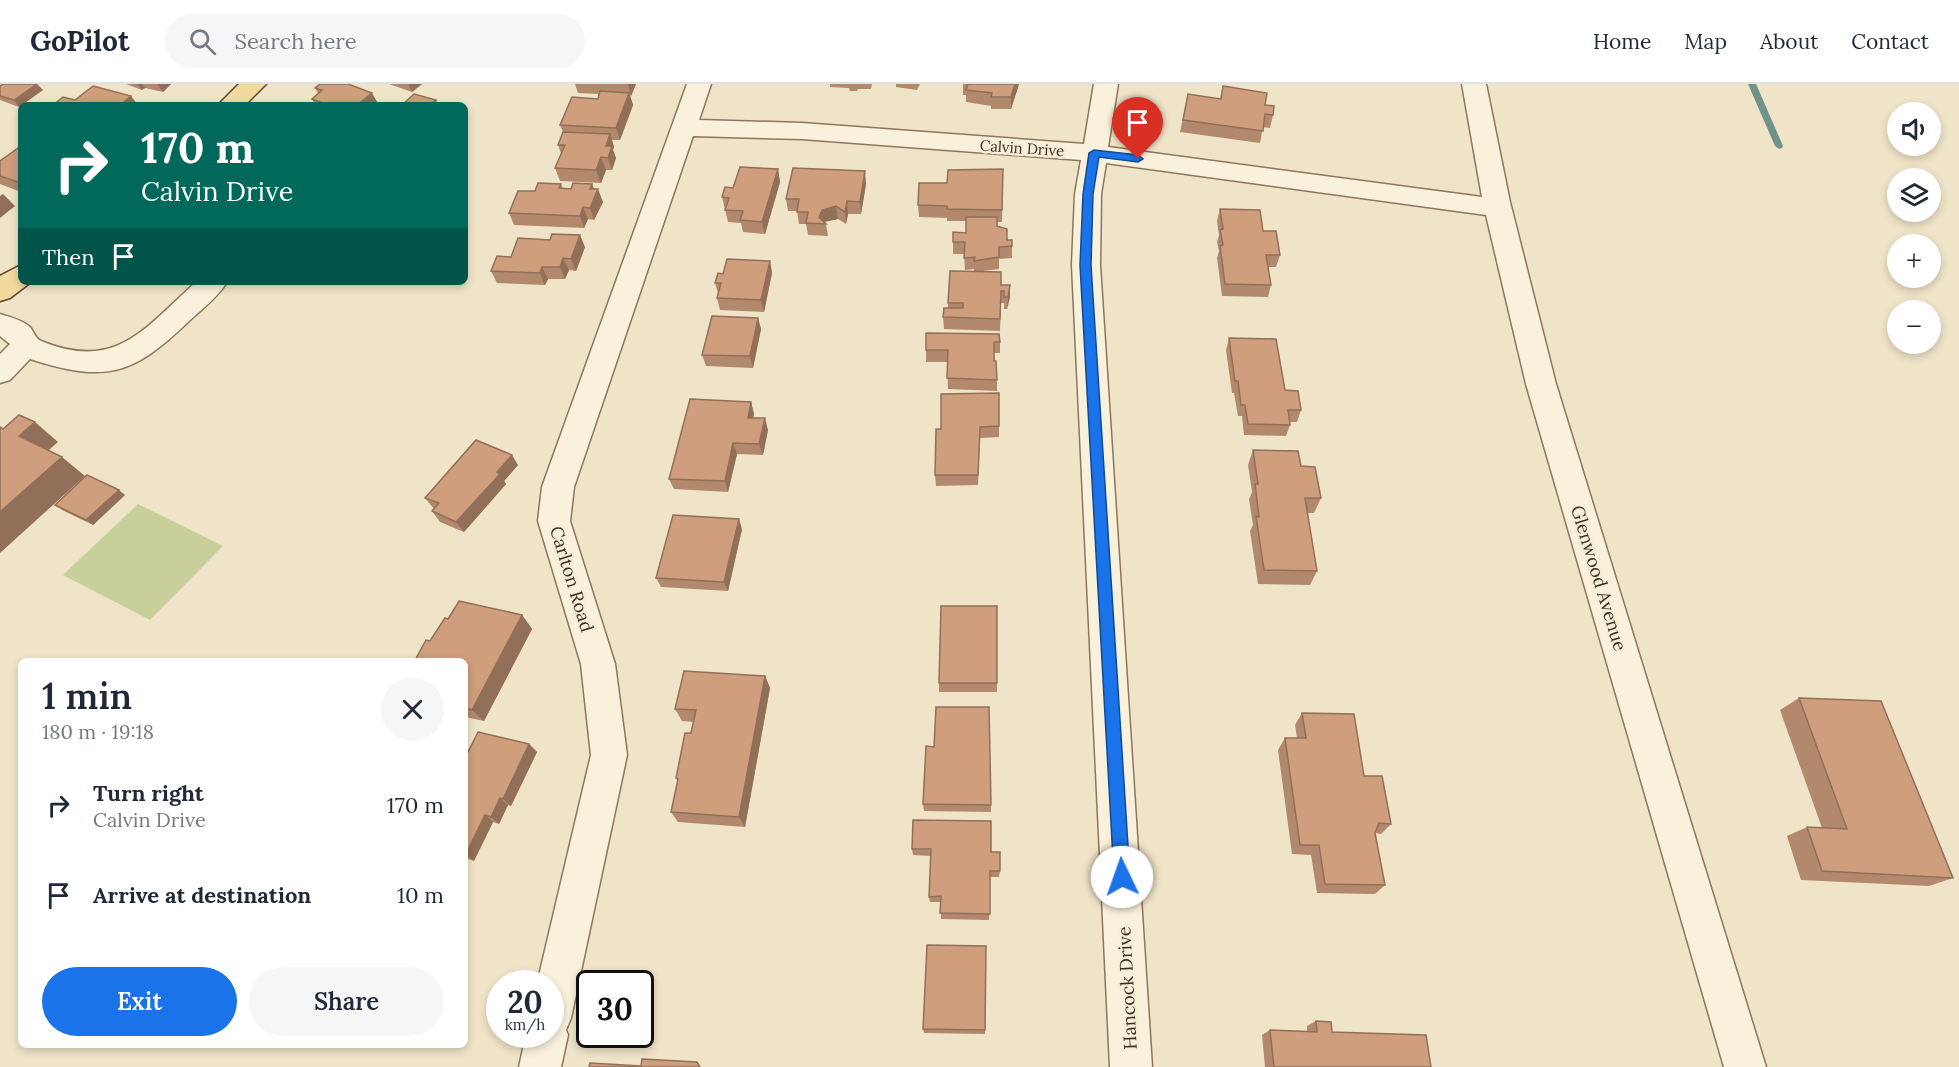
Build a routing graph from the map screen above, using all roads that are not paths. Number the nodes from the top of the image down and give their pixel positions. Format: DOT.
graph roads {
  1 [pos="254,84"];
  2 [pos="699,84"];
  3 [pos="1106,84"];
  4 [pos="1474,84"];
  5 [pos="233,102"];
  6 [pos="684,128"];
  7 [pos="1094,153"];
  8 [pos="1500,208"];
  9 [pos="18,276"];
  10 [pos="210,285"];
  11 [pos="0,291"];
  12 [pos="0,325"];
  13 [pos="25,347"];
  14 [pos="0,372"];
  15 [pos="561,970"];
  16 [pos="544,1048"];
  17 [pos="540,1067"];
  18 [pos="1131,1067"];
  19 [pos="1745,1067"];
  1 -- 5 [label="main road"];
  2 -- 6 [label="street, Carlton Road"];
  3 -- 7 [label="street, Hancock Drive"];
  4 -- 8 [label="street, Glenwood Avenue"];
  6 -- 7 [label="street, Calvin Drive"];
  6 -- 15 [label="street, Carlton Road"];
  7 -- 8 [label="street, Calvin Drive"];
  7 -- 18 [label="street, Hancock Drive"];
  8 -- 19 [label="street, Glenwood Avenue"];
  9 -- 11 [label="main road"];
  10 -- 13 [label="street"];
  12 -- 13 [label="street"];
  13 -- 14 [label="street"];
  16 -- 17 [label="street"];
}
